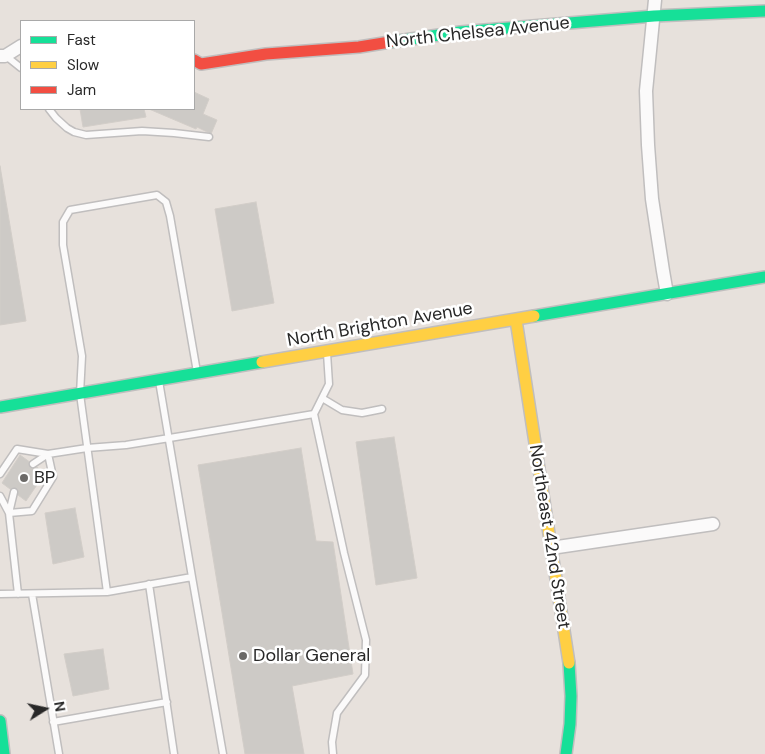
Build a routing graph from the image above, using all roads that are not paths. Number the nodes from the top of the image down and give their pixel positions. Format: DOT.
graph roads {
  1 [pos="655,0"];
  2 [pos="765,11"];
  3 [pos="654,16"];
  4 [pos="20,46"];
  5 [pos="3,55"];
  6 [pos="195,61"];
  7 [pos="20,67"];
  8 [pos="50,110"];
  9 [pos="209,137"];
  10 [pos="765,277"];
  11 [pos="667,294"];
  12 [pos="516,320"];
  13 [pos="327,352"];
  14 [pos="197,373"];
  15 [pos="159,380"];
  16 [pos="80,394"];
  17 [pos="322,398"];
  18 [pos="0,407"];
  19 [pos="382,409"];
  20 [pos="314,414"];
  21 [pos="169,437"];
  22 [pos="87,448"];
  23 [pos="48,454"];
  24 [pos="33,464"];
  25 [pos="0,474"];
  26 [pos="14,492"];
  27 [pos="0,496"];
  28 [pos="9,513"];
  29 [pos="713,524"];
  30 [pos="551,548"];
  31 [pos="192,577"];
  32 [pos="150,584"];
  33 [pos="106,592"];
  34 [pos="0,594"];
  35 [pos="18,594"];
  36 [pos="32,594"];
  37 [pos="167,702"];
  38 [pos="0,721"];
  39 [pos="54,722"];
  40 [pos="4,754"];
  41 [pos="59,754"];
  42 [pos="174,754"];
  43 [pos="223,754"];
  44 [pos="333,754"];
  45 [pos="566,754"];
  1 -- 3 [label="street"];
  2 -- 3 [label="street, North Chelsea Avenue"];
  3 -- 6 [label="street, North Chelsea Avenue"];
  3 -- 11 [label="street"];
  4 -- 5 [label="street"];
  5 -- 7 [label="lane"];
  8 -- 9 [label="lane"];
  10 -- 11 [label="street, North Brighton Avenue"];
  11 -- 12 [label="street, North Brighton Avenue"];
  12 -- 13 [label="street, North Brighton Avenue"];
  12 -- 30 [label="street, Northeast 42nd Street"];
  13 -- 14 [label="street, North Brighton Avenue"];
  13 -- 17 [label="lane"];
  14 -- 15 [label="street, North Brighton Avenue"];
  14 -- 16 [label="lane"];
  15 -- 16 [label="street, North Brighton Avenue"];
  15 -- 21 [label="lane"];
  16 -- 18 [label="street, North Brighton Avenue"];
  16 -- 22 [label="lane"];
  17 -- 19 [label="lane"];
  17 -- 20 [label="lane"];
  20 -- 21 [label="lane"];
  20 -- 44 [label="lane"];
  21 -- 22 [label="lane"];
  21 -- 31 [label="lane"];
  22 -- 23 [label="lane"];
  22 -- 33 [label="lane"];
  23 -- 24 [label="lane"];
  23 -- 25 [label="lane"];
  23 -- 28 [label="lane"];
  26 -- 28 [label="lane"];
  27 -- 28 [label="lane"];
  28 -- 35 [label="lane"];
  29 -- 30 [label="street"];
  30 -- 45 [label="street, Northeast 42nd Street"];
  31 -- 32 [label="lane"];
  31 -- 43 [label="lane"];
  32 -- 33 [label="lane"];
  32 -- 37 [label="lane"];
  33 -- 36 [label="lane"];
  34 -- 35 [label="lane"];
  35 -- 36 [label="lane"];
  36 -- 39 [label="lane"];
  37 -- 39 [label="lane"];
  37 -- 42 [label="lane"];
  38 -- 40 [label="street"];
  39 -- 41 [label="lane"];
}
